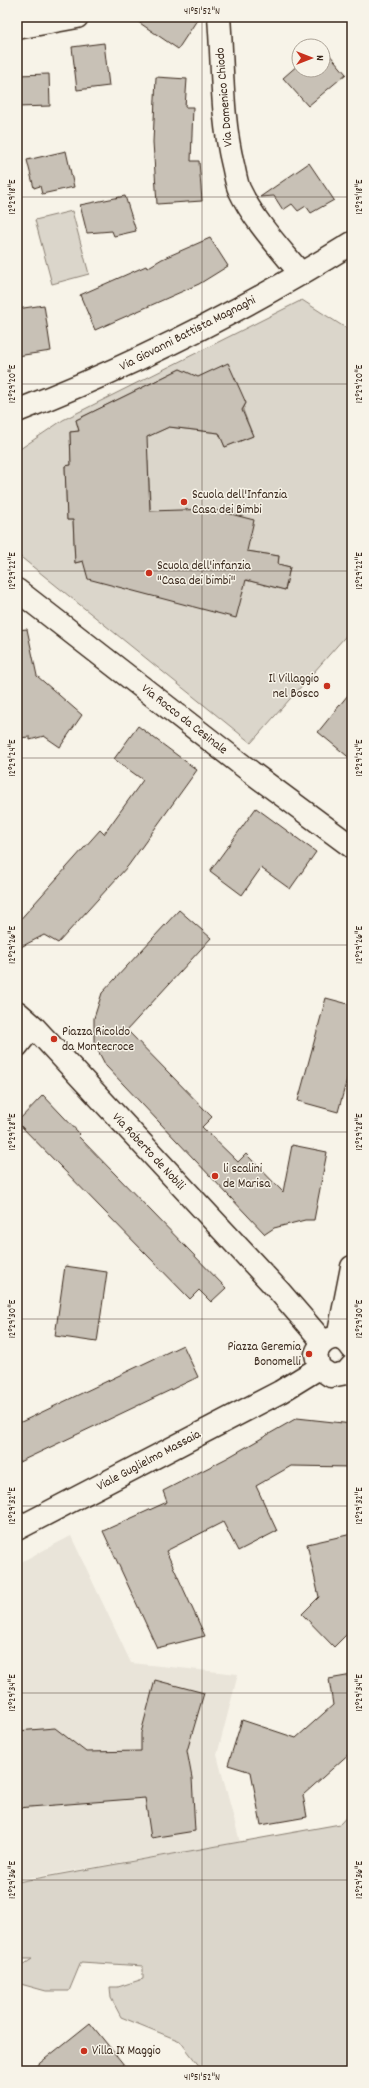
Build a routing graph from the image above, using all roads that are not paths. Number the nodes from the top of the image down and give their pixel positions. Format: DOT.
graph roads {
  1 [pos="77,17"];
  2 [pos="218,17"];
  3 [pos="17,28"];
  4 [pos="352,242"];
  5 [pos="302,274"];
  6 [pos="17,411"];
  7 [pos="17,590"];
  8 [pos="352,847"];
  9 [pos="25,1019"];
  10 [pos="17,1046"];
  11 [pos="352,1269"];
  12 [pos="346,1354"];
  13 [pos="320,1368"];
  14 [pos="17,1529"];
  1 -- 3 [label="street"];
  2 -- 5 [label="street, Via Domenico Chiodo"];
  4 -- 5 [label="street, Via Giovanni Battista Magnaghi"];
  5 -- 6 [label="street, Via Giovanni Battista Magnaghi"];
  7 -- 8 [label="street, Via Rocco da Cesinale"];
  9 -- 10 [label="street"];
  9 -- 12 [label="street, Via Roberto de Nobili"];
  11 -- 12 [label="street"];
  12 -- 13 [label="street"];
  12 -- 13 [label="street"];
  13 -- 14 [label="street, Viale Guglielmo Massaia"];
}
